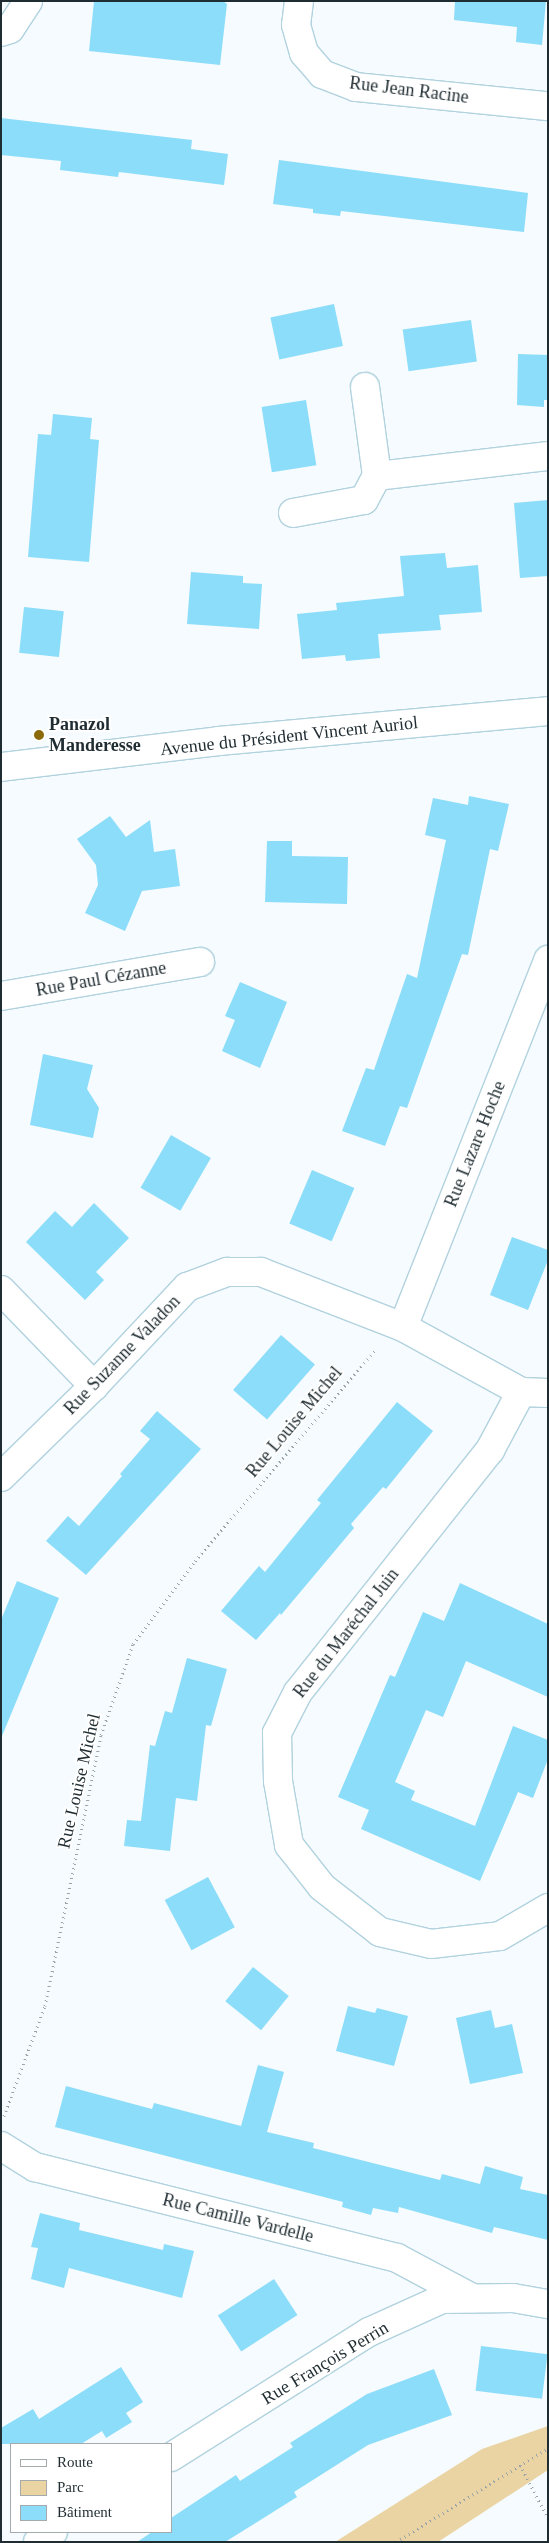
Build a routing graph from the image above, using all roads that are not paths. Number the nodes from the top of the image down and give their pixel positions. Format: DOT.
graph roads {
  1 [pos="28,1"];
  2 [pos="299,1"];
  3 [pos="1,32"];
  4 [pos="548,106"];
  5 [pos="365,388"];
  6 [pos="548,456"];
  7 [pos="377,476"];
  8 [pos="293,513"];
  9 [pos="548,711"];
  10 [pos="1,767"];
  11 [pos="548,960"];
  12 [pos="200,962"];
  13 [pos="1,996"];
  14 [pos="1,1290"];
  15 [pos="403,1327"];
  16 [pos="94,1386"];
  17 [pos="521,1392"];
  18 [pos="548,1393"];
  19 [pos="1,1478"];
  20 [pos="548,1908"];
  21 [pos="1,2146"];
  22 [pos="472,2298"];
  23 [pos="548,2304"];
  24 [pos="172,2456"];
  25 [pos="52,2533"];
  26 [pos="38,2542"];
  1 -- 3 [label="street"];
  2 -- 4 [label="street, Rue Jean Racine"];
  5 -- 7 [label="street"];
  6 -- 7 [label="street"];
  7 -- 8 [label="street"];
  9 -- 10 [label="street, Avenue du Président Vincent Auriol"];
  11 -- 15 [label="street, Rue Lazare Hoche"];
  12 -- 13 [label="street, Rue Paul Cézanne"];
  14 -- 16 [label="street"];
  15 -- 16 [label="street, Rue Suzanne Valadon"];
  15 -- 17 [label="street"];
  16 -- 19 [label="street, Rue Suzanne Valadon"];
  17 -- 18 [label="street"];
  17 -- 20 [label="street, Rue du Maréchal Juin"];
  21 -- 22 [label="street, Rue Camille Vardelle"];
  22 -- 23 [label="street, Rue François Perrin"];
  22 -- 24 [label="street, Rue François Perrin"];
  25 -- 26 [label="street"];
}
